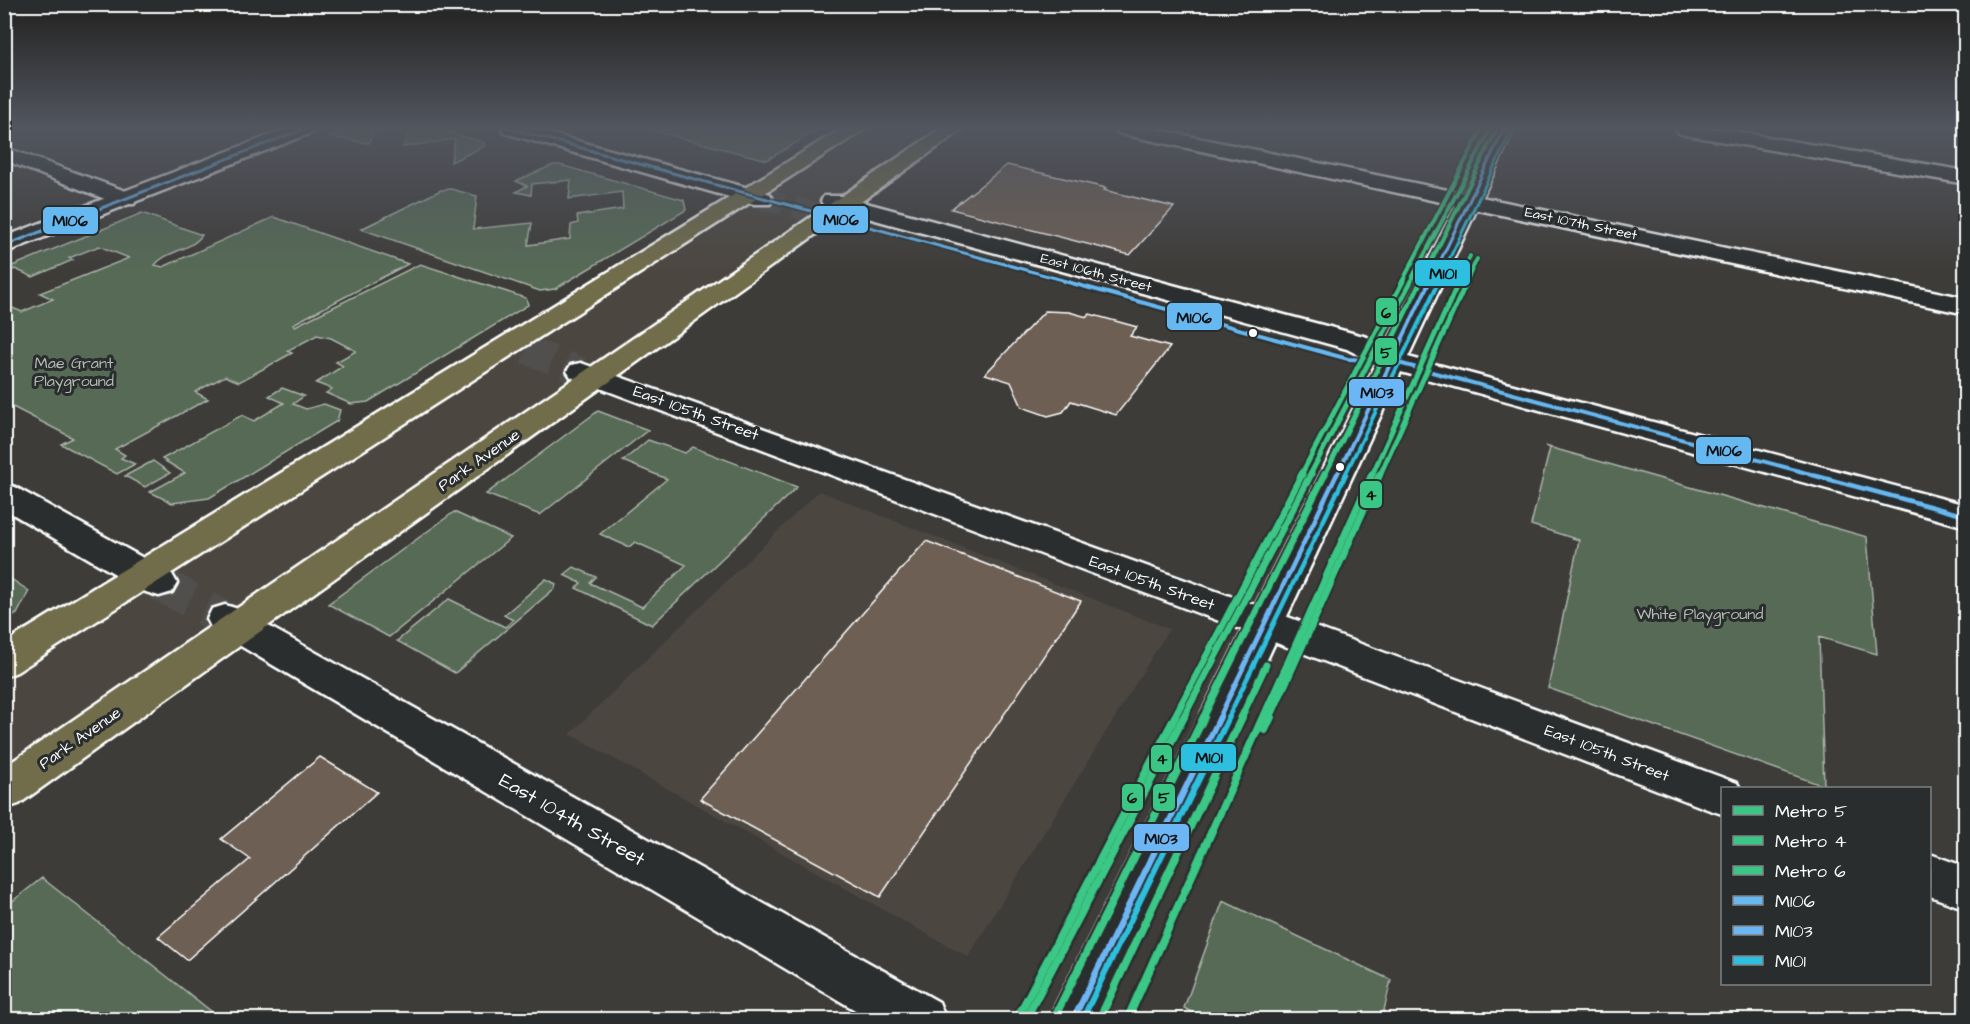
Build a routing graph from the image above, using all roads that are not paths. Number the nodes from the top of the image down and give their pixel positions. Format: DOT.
graph roads {
  1 [pos="67,177"];
  2 [pos="182,177"];
  3 [pos="703,177"];
  4 [pos="714,177"];
  5 [pos="786,177"];
  6 [pos="880,177"];
  7 [pos="1358,177"];
  8 [pos="1481,177"];
  9 [pos="764,192"];
  10 [pos="126,199"];
  11 [pos="1470,200"];
  12 [pos="830,209"];
  13 [pos="4,246"];
  14 [pos="1965,306"];
  15 [pos="1391,361"];
  16 [pos="589,374"];
  17 [pos="4,495"];
  18 [pos="1965,516"];
  19 [pos="152,579"];
  20 [pos="232,623"];
  21 [pos="1264,623"];
  22 [pos="4,662"];
  23 [pos="4,791"];
  24 [pos="1721,796"];
  25 [pos="1931,876"];
  26 [pos="1965,888"];
  27 [pos="921,1020"];
  28 [pos="1073,1020"];
  1 -- 10 [label="main road"];
  2 -- 10 [label="main road"];
  3 -- 9 [label="main road"];
  4 -- 9 [label="main road"];
  5 -- 9 [label="main road"];
  6 -- 12 [label="main road, Park Avenue"];
  7 -- 11 [label="main road, East 107th Street"];
  8 -- 11 [label="main road"];
  9 -- 19 [label="main road"];
  10 -- 13 [label="main road"];
  11 -- 14 [label="main road, East 107th Street"];
  11 -- 15 [label="main road"];
  12 -- 15 [label="main road, East 106th Street"];
  12 -- 16 [label="main road, Park Avenue"];
  15 -- 18 [label="main road, East 106th Street"];
  15 -- 21 [label="main road"];
  16 -- 20 [label="main road, Park Avenue"];
  16 -- 21 [label="main road, East 105th Street"];
  17 -- 19 [label="main road"];
  19 -- 22 [label="main road"];
  20 -- 23 [label="main road, Park Avenue"];
  20 -- 27 [label="main road, East 104th Street"];
  21 -- 24 [label="main road, East 105th Street"];
  21 -- 28 [label="main road"];
  25 -- 26 [label="main road"];
}
